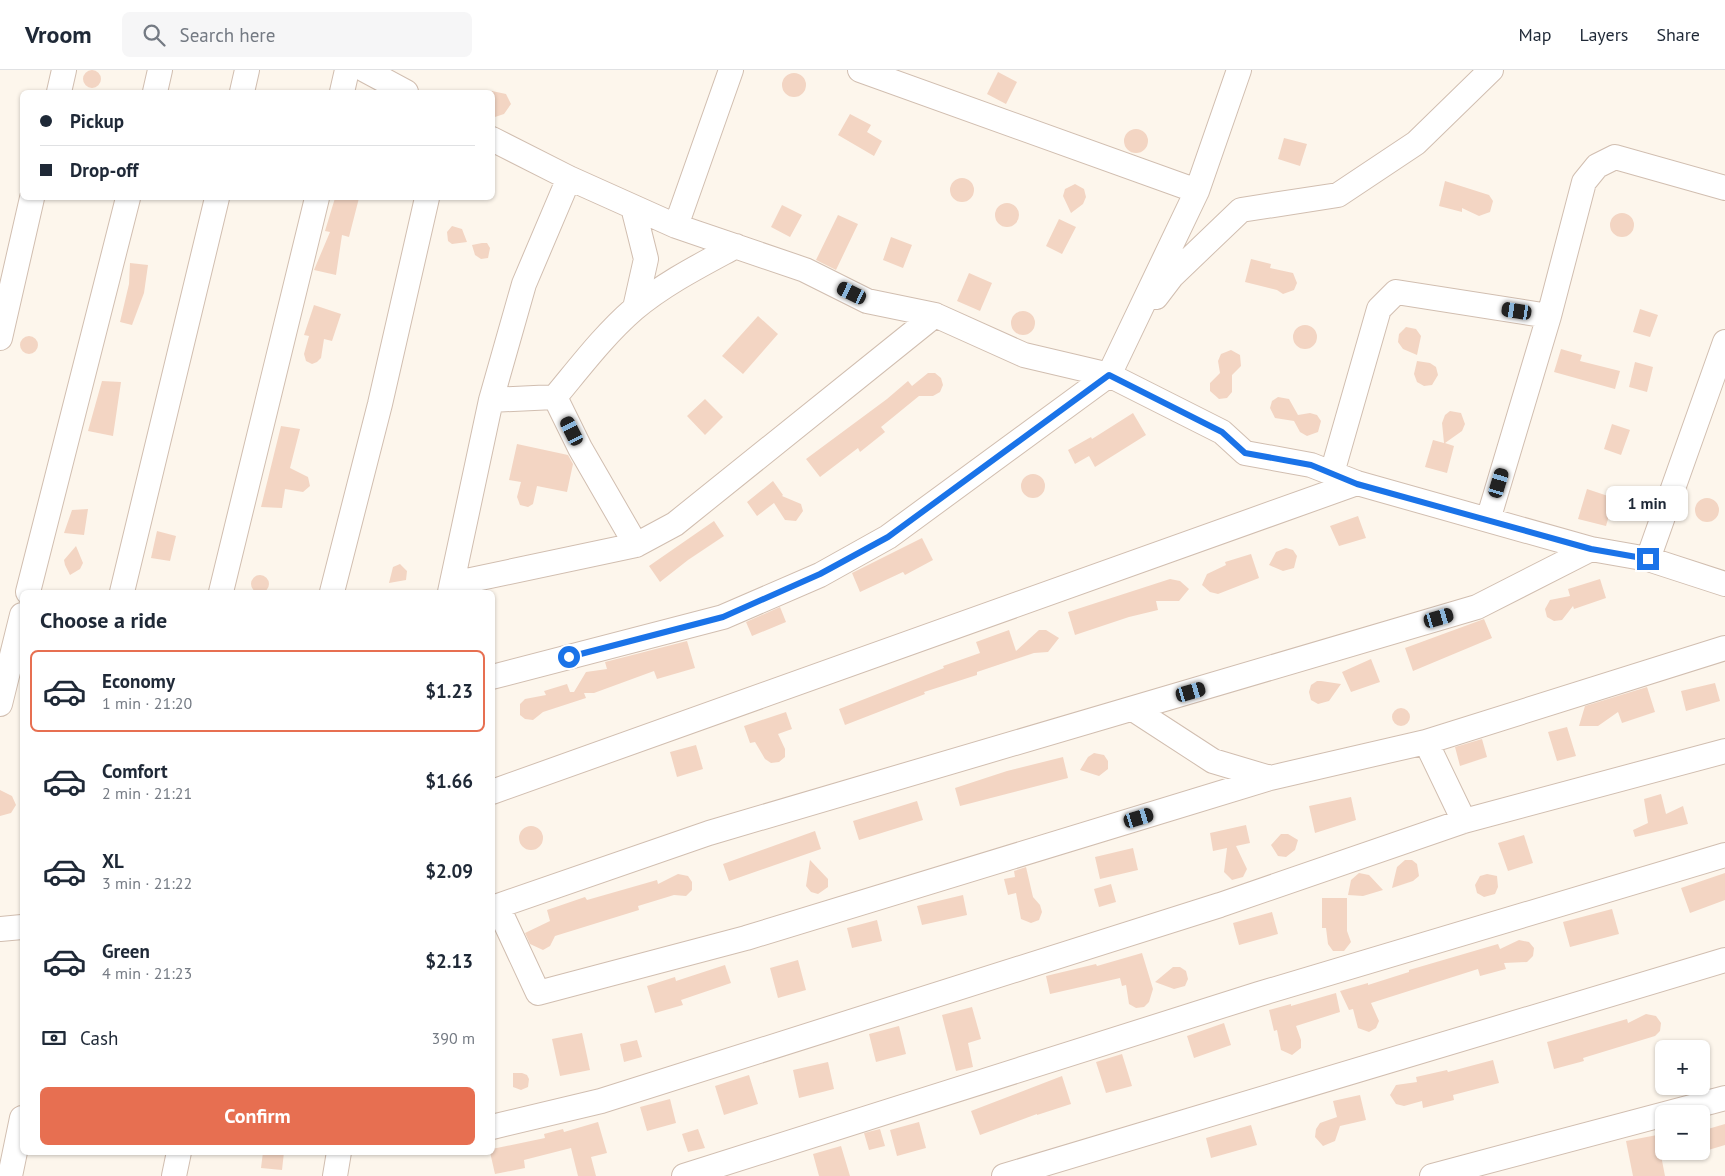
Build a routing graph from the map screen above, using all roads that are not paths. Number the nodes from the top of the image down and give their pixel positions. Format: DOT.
graph roads {
  1 [pos="64,70"];
  2 [pos="160,70"];
  3 [pos="247,70"];
  4 [pos="347,70"];
  5 [pos="365,70"];
  6 [pos="731,70"];
  7 [pos="860,70"];
  8 [pos="1239,70"];
  9 [pos="1491,70"];
  10 [pos="59,90"];
  11 [pos="155,90"];
  12 [pos="242,90"];
  13 [pos="342,90"];
  14 [pos="402,90"];
  15 [pos="495,140"];
  16 [pos="569,178"];
  17 [pos="1725,188"];
  18 [pos="1197,191"];
  19 [pos="32,200"];
  20 [pos="127,200"];
  21 [pos="217,200"];
  22 [pos="317,200"];
  23 [pos="428,200"];
  24 [pos="633,207"];
  25 [pos="676,226"];
  26 [pos="736,246"];
  27 [pos="635,308"];
  28 [pos="935,315"];
  29 [pos="1549,316"];
  30 [pos="1134,323"];
  31 [pos="0,338"];
  32 [pos="1725,342"];
  33 [pos="1109,375"];
  34 [pos="555,397"];
  35 [pos="491,400"];
  36 [pos="1332,473"];
  37 [pos="1357,484"];
  38 [pos="1488,520"];
  39 [pos="636,545"];
  40 [pos="1591,549"];
  41 [pos="1648,559"];
  42 [pos="1725,584"];
  43 [pos="451,588"];
  44 [pos="29,590"];
  45 [pos="122,590"];
  46 [pos="222,590"];
  47 [pos="333,590"];
  48 [pos="20,623"];
  49 [pos="1725,648"];
  50 [pos="495,676"];
  51 [pos="0,704"];
  52 [pos="1133,709"];
  53 [pos="1426,742"];
  54 [pos="1725,751"];
  55 [pos="1270,778"];
  56 [pos="495,791"];
  57 [pos="1464,821"];
  58 [pos="1725,855"];
  59 [pos="495,908"];
  60 [pos="20,927"];
  61 [pos="0,929"];
  62 [pos="1725,960"];
  63 [pos="1725,1098"];
  64 [pos="495,1126"];
  65 [pos="20,1128"];
  66 [pos="178,1155"];
  67 [pos="338,1155"];
  68 [pos="10,1176"];
  69 [pos="174,1176"];
  70 [pos="335,1176"];
  71 [pos="684,1176"];
  72 [pos="1004,1176"];
  73 [pos="1432,1176"];
  1 -- 10 [label="street"];
  2 -- 11 [label="street"];
  3 -- 12 [label="street"];
  4 -- 13 [label="street"];
  5 -- 14 [label="street"];
  6 -- 25 [label="street"];
  7 -- 18 [label="street"];
  8 -- 18 [label="street"];
  9 -- 30 [label="street"];
  15 -- 16 [label="street"];
  16 -- 24 [label="street"];
  16 -- 35 [label="street"];
  17 -- 29 [label="street"];
  18 -- 30 [label="street"];
  19 -- 31 [label="street"];
  20 -- 44 [label="street"];
  21 -- 45 [label="street"];
  22 -- 46 [label="street"];
  23 -- 47 [label="street"];
  24 -- 25 [label="street"];
  24 -- 27 [label="street"];
  25 -- 26 [label="street"];
  26 -- 27 [label="street"];
  26 -- 28 [label="street"];
  27 -- 34 [label="street"];
  28 -- 33 [label="street"];
  28 -- 39 [label="street"];
  29 -- 36 [label="street"];
  29 -- 38 [label="street"];
  30 -- 33 [label="street"];
  32 -- 41 [label="street"];
  33 -- 36 [label="street"];
  33 -- 50 [label="street"];
  34 -- 35 [label="street"];
  34 -- 39 [label="street"];
  35 -- 43 [label="street"];
  36 -- 37 [label="street"];
  37 -- 38 [label="street"];
  37 -- 56 [label="street"];
  38 -- 40 [label="street"];
  39 -- 43 [label="street"];
  40 -- 41 [label="street"];
  40 -- 52 [label="street"];
  41 -- 42 [label="street"];
  48 -- 51 [label="street"];
  49 -- 53 [label="street"];
  52 -- 55 [label="street"];
  52 -- 59 [label="street"];
  53 -- 55 [label="street"];
  53 -- 57 [label="street"];
  54 -- 57 [label="street"];
  55 -- 59 [label="street"];
  57 -- 64 [label="street"];
  58 -- 71 [label="street"];
  60 -- 61 [label="street"];
  62 -- 72 [label="street"];
  63 -- 73 [label="street"];
  65 -- 68 [label="street"];
  66 -- 69 [label="street"];
  67 -- 70 [label="street"];
}
